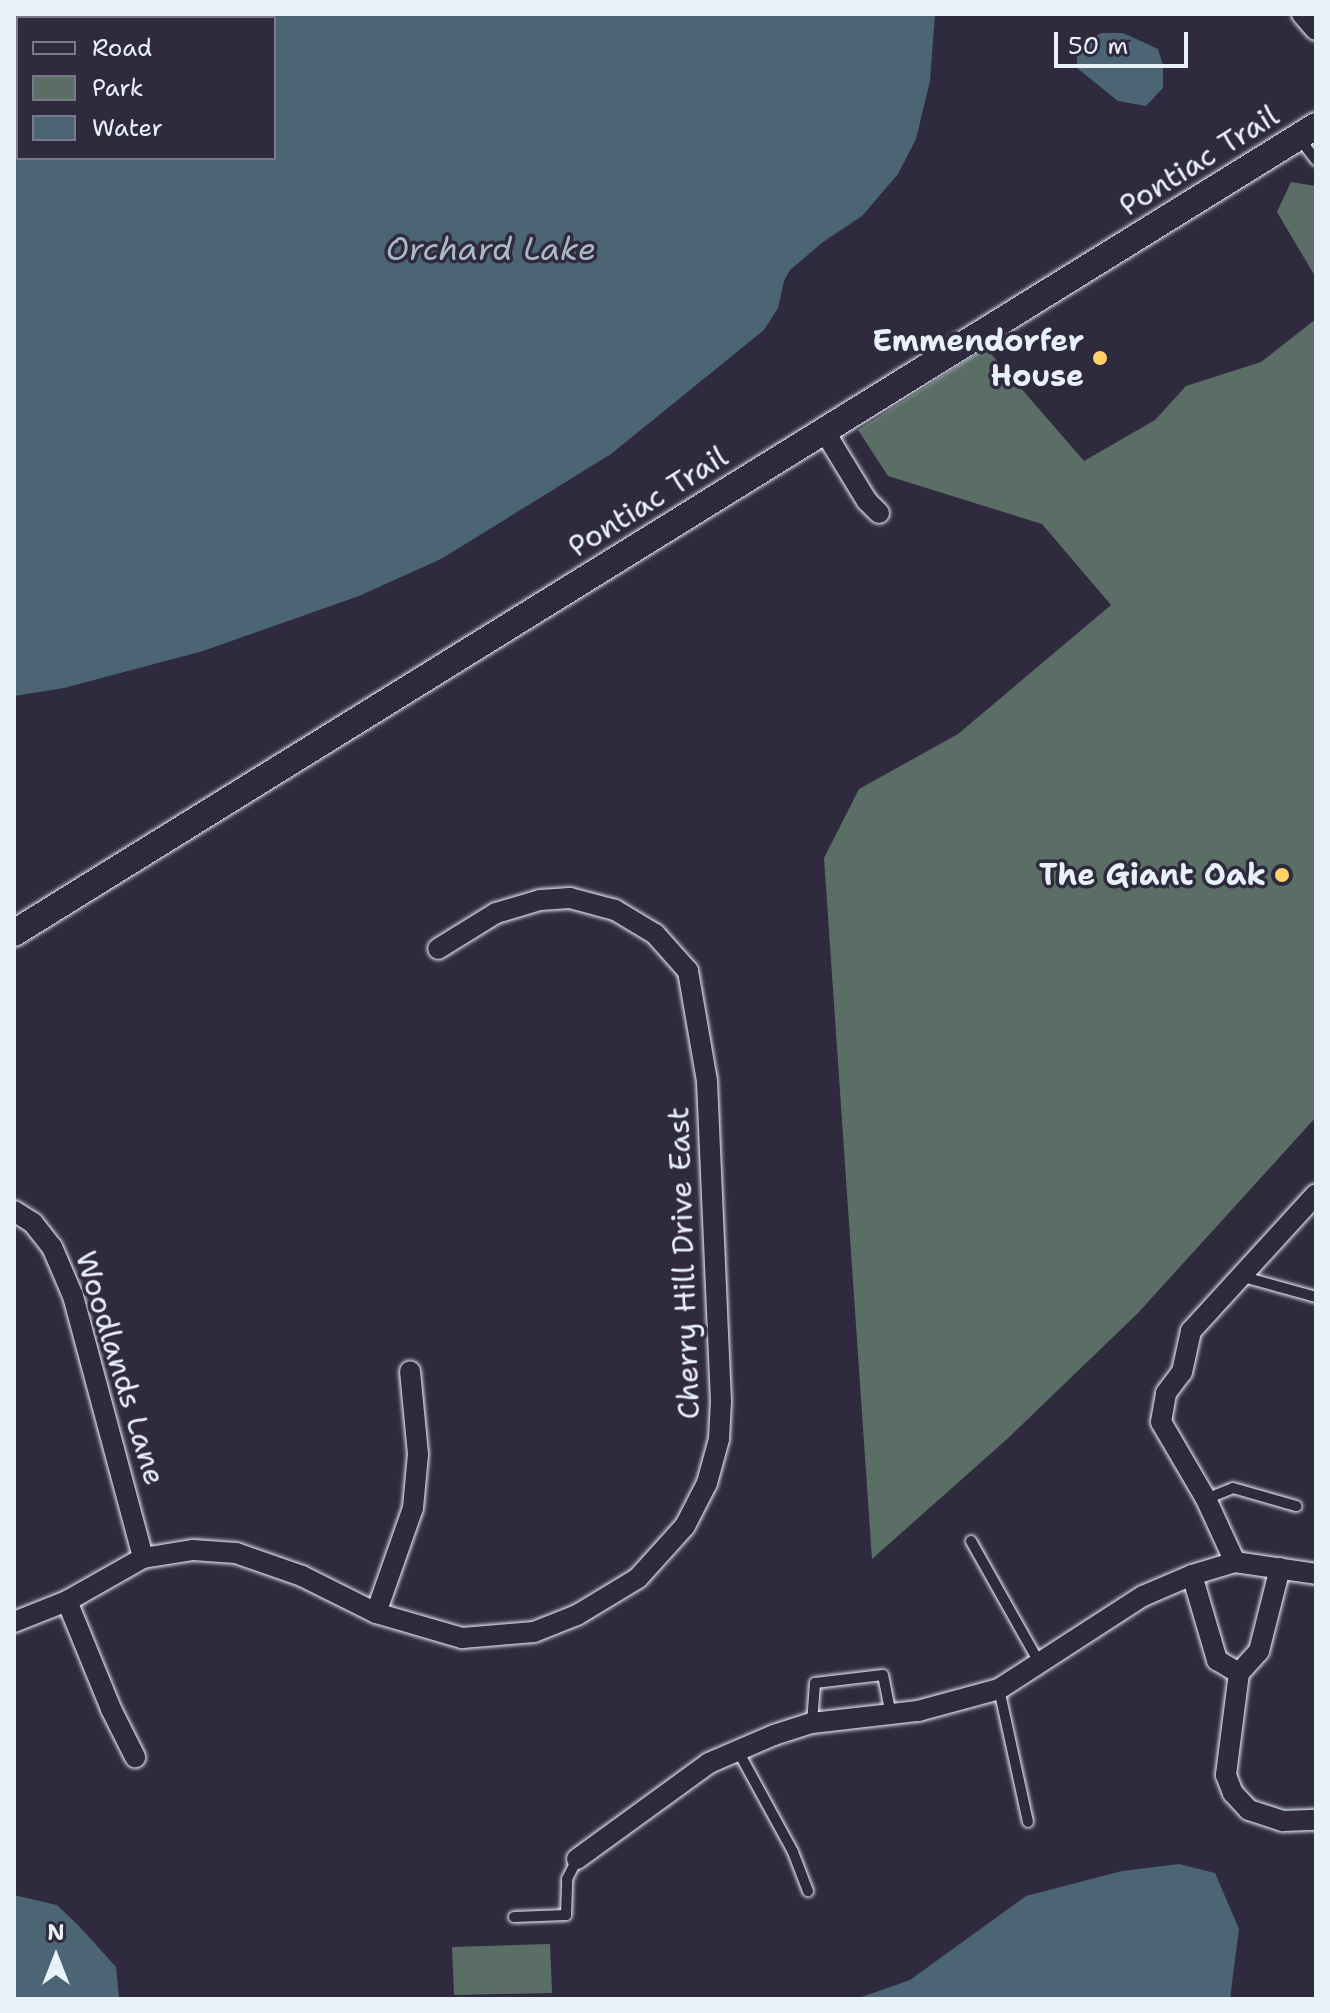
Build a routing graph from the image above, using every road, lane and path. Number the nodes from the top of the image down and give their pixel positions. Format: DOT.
graph roads {
  1 [pos="1302,14"];
  2 [pos="1316,30"];
  3 [pos="1307,131"];
  4 [pos="1316,160"];
  5 [pos="823,429"];
  6 [pos="879,513"];
  7 [pos="14,933"];
  8 [pos="438,949"];
  9 [pos="1316,1194"];
  10 [pos="14,1211"];
  11 [pos="1240,1276"];
  12 [pos="1316,1297"];
  13 [pos="410,1371"];
  14 [pos="1206,1499"];
  15 [pos="1296,1506"];
  16 [pos="971,1541"];
  17 [pos="143,1558"];
  18 [pos="1235,1562"];
  19 [pos="1280,1568"];
  20 [pos="1316,1574"];
  21 [pos="1192,1575"];
  22 [pos="67,1601"];
  23 [pos="376,1613"];
  24 [pos="14,1622"];
  25 [pos="1040,1664"];
  26 [pos="1239,1673"];
  27 [pos="999,1689"];
  28 [pos="891,1715"];
  29 [pos="812,1723"];
  30 [pos="738,1751"];
  31 [pos="135,1757"];
  32 [pos="1316,1820"];
  33 [pos="1028,1822"];
  34 [pos="577,1859"];
  35 [pos="808,1891"];
  36 [pos="514,1917"];
  1 -- 2 [label="street"];
  3 -- 4 [label="lane"];
  3 -- 5 [label="main road, Pontiac Trail"];
  5 -- 6 [label="street"];
  5 -- 7 [label="main road, Pontiac Trail"];
  8 -- 23 [label="street, Cherry Hill Drive East"];
  9 -- 11 [label="street"];
  10 -- 17 [label="street, Woodlands Lane"];
  11 -- 12 [label="lane"];
  11 -- 14 [label="street"];
  13 -- 23 [label="street"];
  14 -- 15 [label="lane"];
  14 -- 18 [label="street"];
  16 -- 25 [label="lane"];
  17 -- 22 [label="street, Cherry Hill Drive East"];
  17 -- 23 [label="street, Cherry Hill Drive East"];
  18 -- 19 [label="street"];
  18 -- 21 [label="street"];
  19 -- 20 [label="street"];
  19 -- 26 [label="street"];
  21 -- 25 [label="street"];
  21 -- 26 [label="street"];
  22 -- 24 [label="street, Cherry Hill Drive East"];
  22 -- 31 [label="street"];
  25 -- 27 [label="street"];
  26 -- 32 [label="street"];
  27 -- 28 [label="street"];
  27 -- 33 [label="lane"];
  28 -- 29 [label="street"];
  28 -- 29 [label="lane"];
  29 -- 30 [label="street"];
  30 -- 34 [label="street"];
  30 -- 35 [label="lane"];
  34 -- 36 [label="lane"];
}
